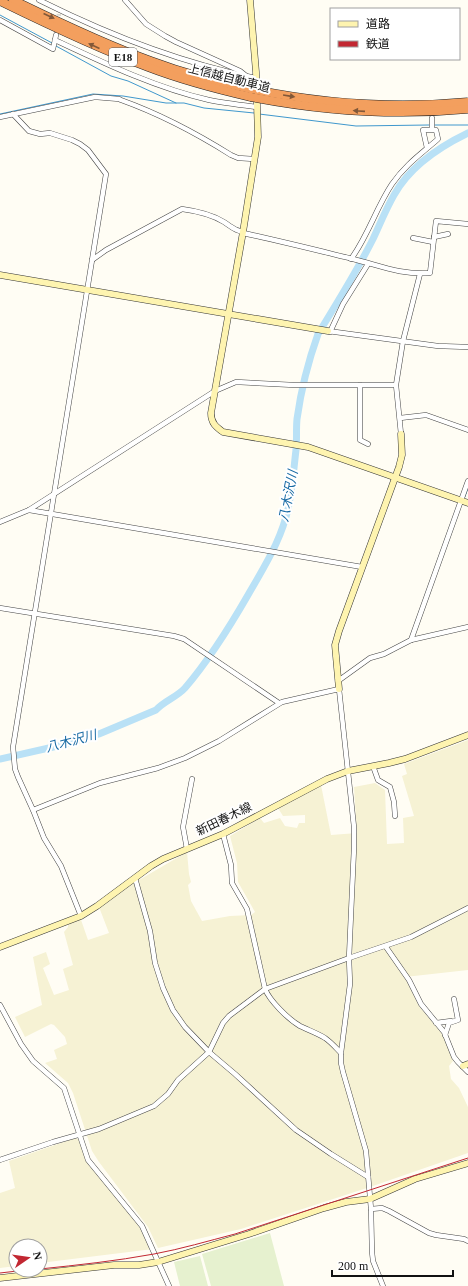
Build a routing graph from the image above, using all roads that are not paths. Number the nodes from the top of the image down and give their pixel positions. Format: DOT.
graph roads {
  1 [pos="13,0"];
  2 [pos="39,0"];
  3 [pos="125,0"];
  4 [pos="250,0"];
  5 [pos="0,1"];
  6 [pos="0,20"];
  7 [pos="56,35"];
  8 [pos="55,40"];
  9 [pos="247,76"];
  10 [pos="256,78"];
  11 [pos="251,93"];
  12 [pos="468,102"];
  13 [pos="257,108"];
  14 [pos="468,109"];
  15 [pos="13,114"];
  16 [pos="0,117"];
  17 [pos="432,118"];
  18 [pos="432,129"];
  19 [pos="427,148"];
  20 [pos="254,159"];
  21 [pos="468,224"];
  22 [pos="243,233"];
  23 [pos="448,234"];
  24 [pos="413,238"];
  25 [pos="434,240"];
  26 [pos="352,259"];
  27 [pos="92,260"];
  28 [pos="368,264"];
  29 [pos="420,274"];
  30 [pos="0,275"];
  31 [pos="87,290"];
  32 [pos="228,314"];
  33 [pos="329,331"];
  34 [pos="402,341"];
  35 [pos="468,347"];
  36 [pos="360,385"];
  37 [pos="396,385"];
  38 [pos="215,391"];
  39 [pos="400,418"];
  40 [pos="468,430"];
  41 [pos="401,434"];
  42 [pos="368,444"];
  43 [pos="395,479"];
  44 [pos="468,481"];
  45 [pos="53,494"];
  46 [pos="461,501"];
  47 [pos="468,503"];
  48 [pos="29,510"];
  49 [pos="51,514"];
  50 [pos="0,522"];
  51 [pos="362,567"];
  52 [pos="0,608"];
  53 [pos="34,614"];
  54 [pos="468,627"];
  55 [pos="411,640"];
  56 [pos="338,681"];
  57 [pos="338,689"];
  58 [pos="279,703"];
  59 [pos="468,735"];
  60 [pos="373,766"];
  61 [pos="348,771"];
  62 [pos="192,779"];
  63 [pos="33,810"];
  64 [pos="395,816"];
  65 [pos="223,834"];
  66 [pos="187,849"];
  67 [pos="135,878"];
  68 [pos="468,908"];
  69 [pos="81,916"];
  70 [pos="386,946"];
  71 [pos="0,947"];
  72 [pos="349,958"];
  73 [pos="265,989"];
  74 [pos="454,999"];
  75 [pos="0,1005"];
  76 [pos="452,1022"];
  77 [pos="436,1023"];
  78 [pos="445,1035"];
  79 [pos="209,1052"];
  80 [pos="341,1053"];
  81 [pos="465,1065"];
  82 [pos="468,1072"];
  83 [pos="80,1134"];
  84 [pos="0,1160"];
  85 [pos="468,1164"];
  86 [pos="368,1177"];
  87 [pos="370,1199"];
  88 [pos="371,1209"];
  89 [pos="468,1241"];
  90 [pos="158,1262"];
  91 [pos="0,1278"];
  92 [pos="169,1286"];
  93 [pos="383,1286"];
  1 -- 11 [label="highway, 上信越自動車道 / E18, one-way"];
  2 -- 9 [label="street"];
  3 -- 9 [label="street"];
  4 -- 10 [label="street"];
  11 -- 5 [label="highway, 上信越自動車道 / E18, one-way"];
  6 -- 8 [label="street"];
  7 -- 8 [label="street"];
  8 -- 13 [label="street"];
  9 -- 10 [label="street"];
  10 -- 13 [label="street"];
  11 -- 12 [label="highway, 上信越自動車道 / E18, one-way, bridge"];
  14 -- 11 [label="highway, 上信越自動車道 / E18, one-way, bridge"];
  13 -- 20 [label="street"];
  15 -- 16 [label="street"];
  15 -- 20 [label="street"];
  15 -- 27 [label="street"];
  17 -- 18 [label="street"];
  18 -- 19 [label="street"];
  18 -- 19 [label="street"];
  19 -- 26 [label="street"];
  20 -- 22 [label="street"];
  21 -- 25 [label="street"];
  22 -- 26 [label="street"];
  22 -- 27 [label="street"];
  22 -- 32 [label="street"];
  23 -- 25 [label="street"];
  24 -- 25 [label="street"];
  25 -- 29 [label="street"];
  26 -- 28 [label="street"];
  27 -- 31 [label="street"];
  28 -- 29 [label="street"];
  28 -- 33 [label="street"];
  29 -- 34 [label="street"];
  30 -- 31 [label="street"];
  31 -- 32 [label="street"];
  31 -- 45 [label="street"];
  32 -- 33 [label="street"];
  32 -- 38 [label="street"];
  33 -- 34 [label="street"];
  34 -- 35 [label="street"];
  34 -- 37 [label="street"];
  36 -- 37 [label="street"];
  36 -- 38 [label="street"];
  36 -- 42 [label="street"];
  37 -- 39 [label="street"];
  38 -- 43 [label="street"];
  38 -- 45 [label="street"];
  39 -- 40 [label="street"];
  39 -- 41 [label="street"];
  41 -- 43 [label="street"];
  43 -- 46 [label="street"];
  43 -- 51 [label="street"];
  44 -- 46 [label="street"];
  45 -- 48 [label="street"];
  45 -- 49 [label="street"];
  46 -- 47 [label="street"];
  46 -- 55 [label="street"];
  48 -- 49 [label="street"];
  48 -- 50 [label="street"];
  49 -- 51 [label="street"];
  49 -- 53 [label="street"];
  51 -- 56 [label="street"];
  52 -- 53 [label="street"];
  53 -- 58 [label="street"];
  53 -- 63 [label="street"];
  54 -- 55 [label="street"];
  55 -- 56 [label="street"];
  56 -- 57 [label="street"];
  57 -- 58 [label="street"];
  57 -- 61 [label="street"];
  58 -- 63 [label="street"];
  59 -- 60 [label="street, 新田春木線"];
  60 -- 61 [label="street, 新田春木線"];
  60 -- 64 [label="street"];
  61 -- 65 [label="street, 新田春木線"];
  61 -- 72 [label="street"];
  62 -- 66 [label="street"];
  63 -- 69 [label="street"];
  65 -- 66 [label="street, 新田春木線"];
  65 -- 73 [label="street"];
  66 -- 67 [label="street, 新田春木線"];
  67 -- 69 [label="street, 新田春木線"];
  67 -- 79 [label="street"];
  68 -- 70 [label="street"];
  69 -- 71 [label="street, 新田春木線"];
  70 -- 72 [label="street"];
  70 -- 77 [label="street"];
  72 -- 73 [label="street"];
  72 -- 80 [label="street"];
  73 -- 79 [label="street"];
  73 -- 80 [label="street"];
  74 -- 76 [label="street"];
  75 -- 83 [label="street"];
  76 -- 77 [label="street"];
  76 -- 78 [label="street"];
  77 -- 78 [label="street"];
  78 -- 81 [label="street"];
  79 -- 83 [label="street"];
  79 -- 86 [label="street"];
  80 -- 86 [label="street"];
  81 -- 82 [label="street"];
  83 -- 84 [label="street"];
  83 -- 90 [label="street"];
  85 -- 87 [label="street"];
  86 -- 87 [label="street"];
  87 -- 88 [label="street"];
  87 -- 90 [label="street"];
  88 -- 89 [label="street"];
  88 -- 93 [label="street"];
  90 -- 91 [label="street"];
  90 -- 92 [label="street"];
}
